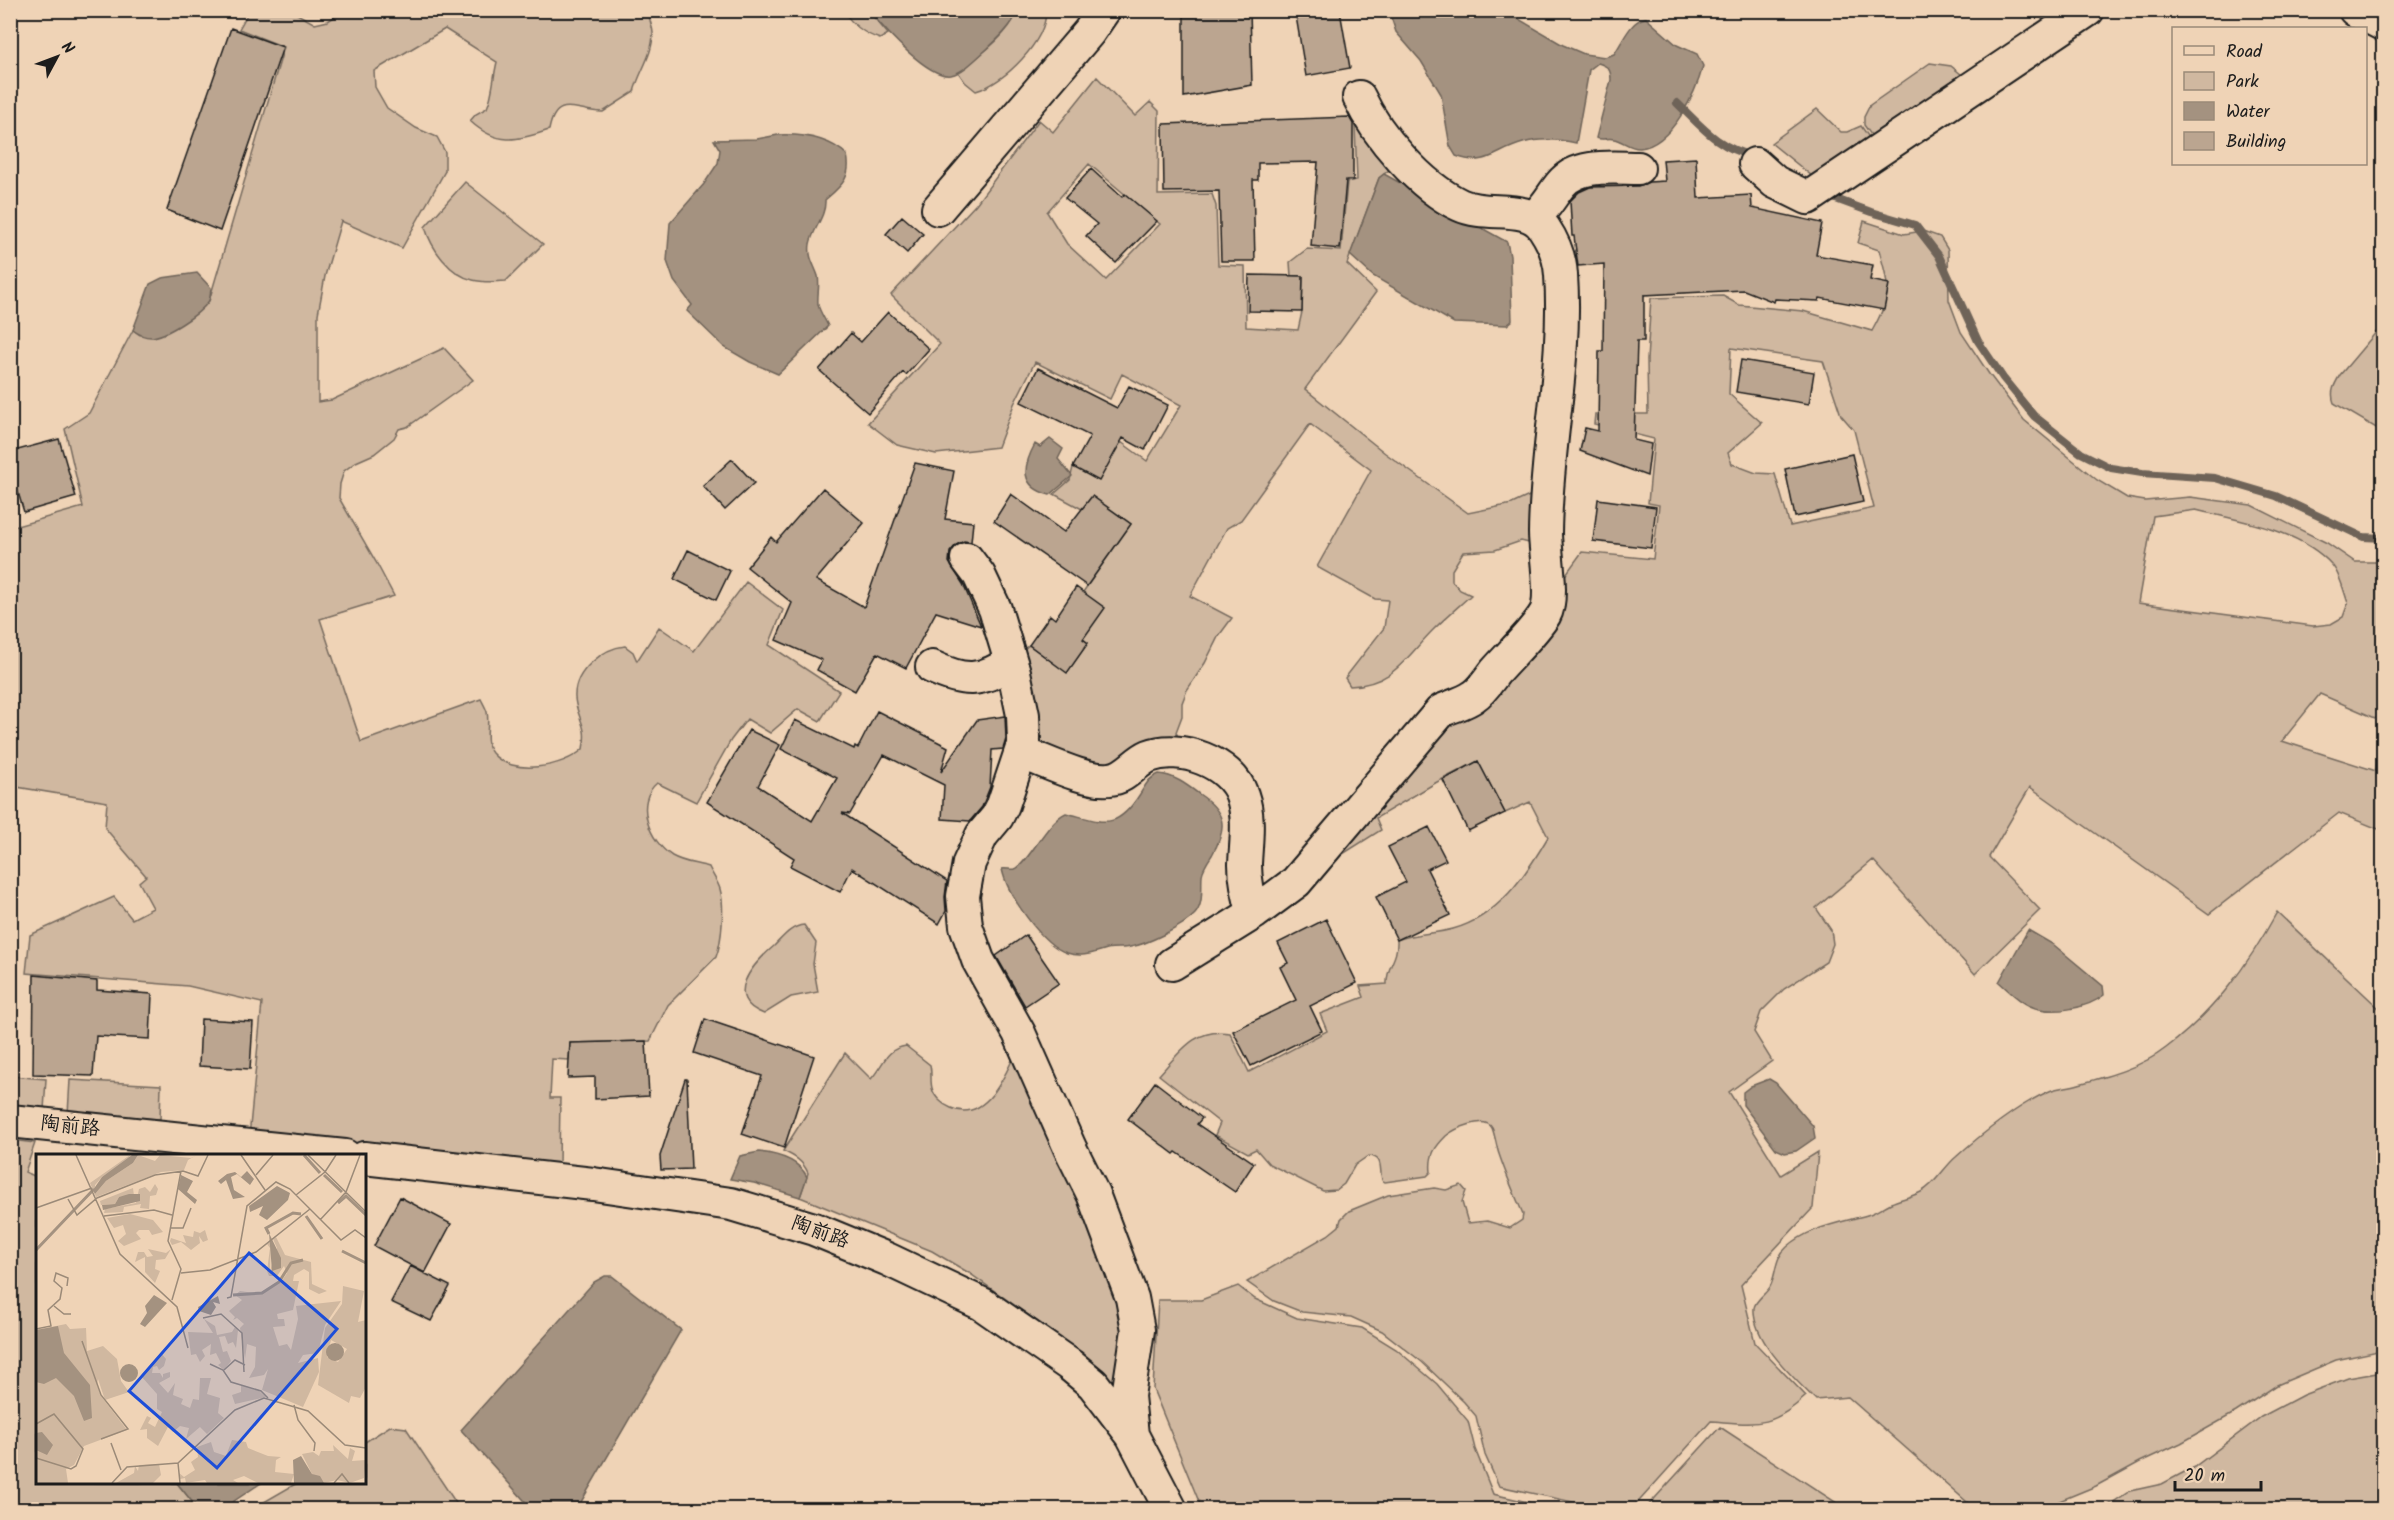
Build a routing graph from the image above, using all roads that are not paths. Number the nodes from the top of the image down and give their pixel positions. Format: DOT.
graph roads {
  1 [pos="1104,10"];
  2 [pos="2088,10"];
  3 [pos="2355,10"];
  4 [pos="2384,25"];
  5 [pos="1359,98"];
  6 [pos="1755,164"];
  7 [pos="1638,168"];
  8 [pos="938,209"];
  9 [pos="1534,217"];
  10 [pos="967,559"];
  11 [pos="1011,662"];
  12 [pos="932,667"];
  13 [pos="1022,753"];
  14 [pos="1254,913"];
  15 [pos="1172,964"];
  16 [pos="10,1122"];
  17 [pos="335,1154"];
  18 [pos="366,1158"];
  19 [pos="1132,1435"];
  20 [pos="1171,1509"];
  1 -- 8 [label="street"];
  2 -- 6 [label="street"];
  3 -- 4 [label="street"];
  5 -- 9 [label="street"];
  7 -- 9 [label="street"];
  9 -- 14 [label="street"];
  10 -- 11 [label="street"];
  11 -- 12 [label="street"];
  11 -- 13 [label="street"];
  13 -- 14 [label="street"];
  13 -- 19 [label="street"];
  14 -- 15 [label="street"];
  16 -- 17 [label="street, 陶前路"];
  18 -- 19 [label="street, 陶前路"];
  19 -- 20 [label="street, 陶前路"];
}
